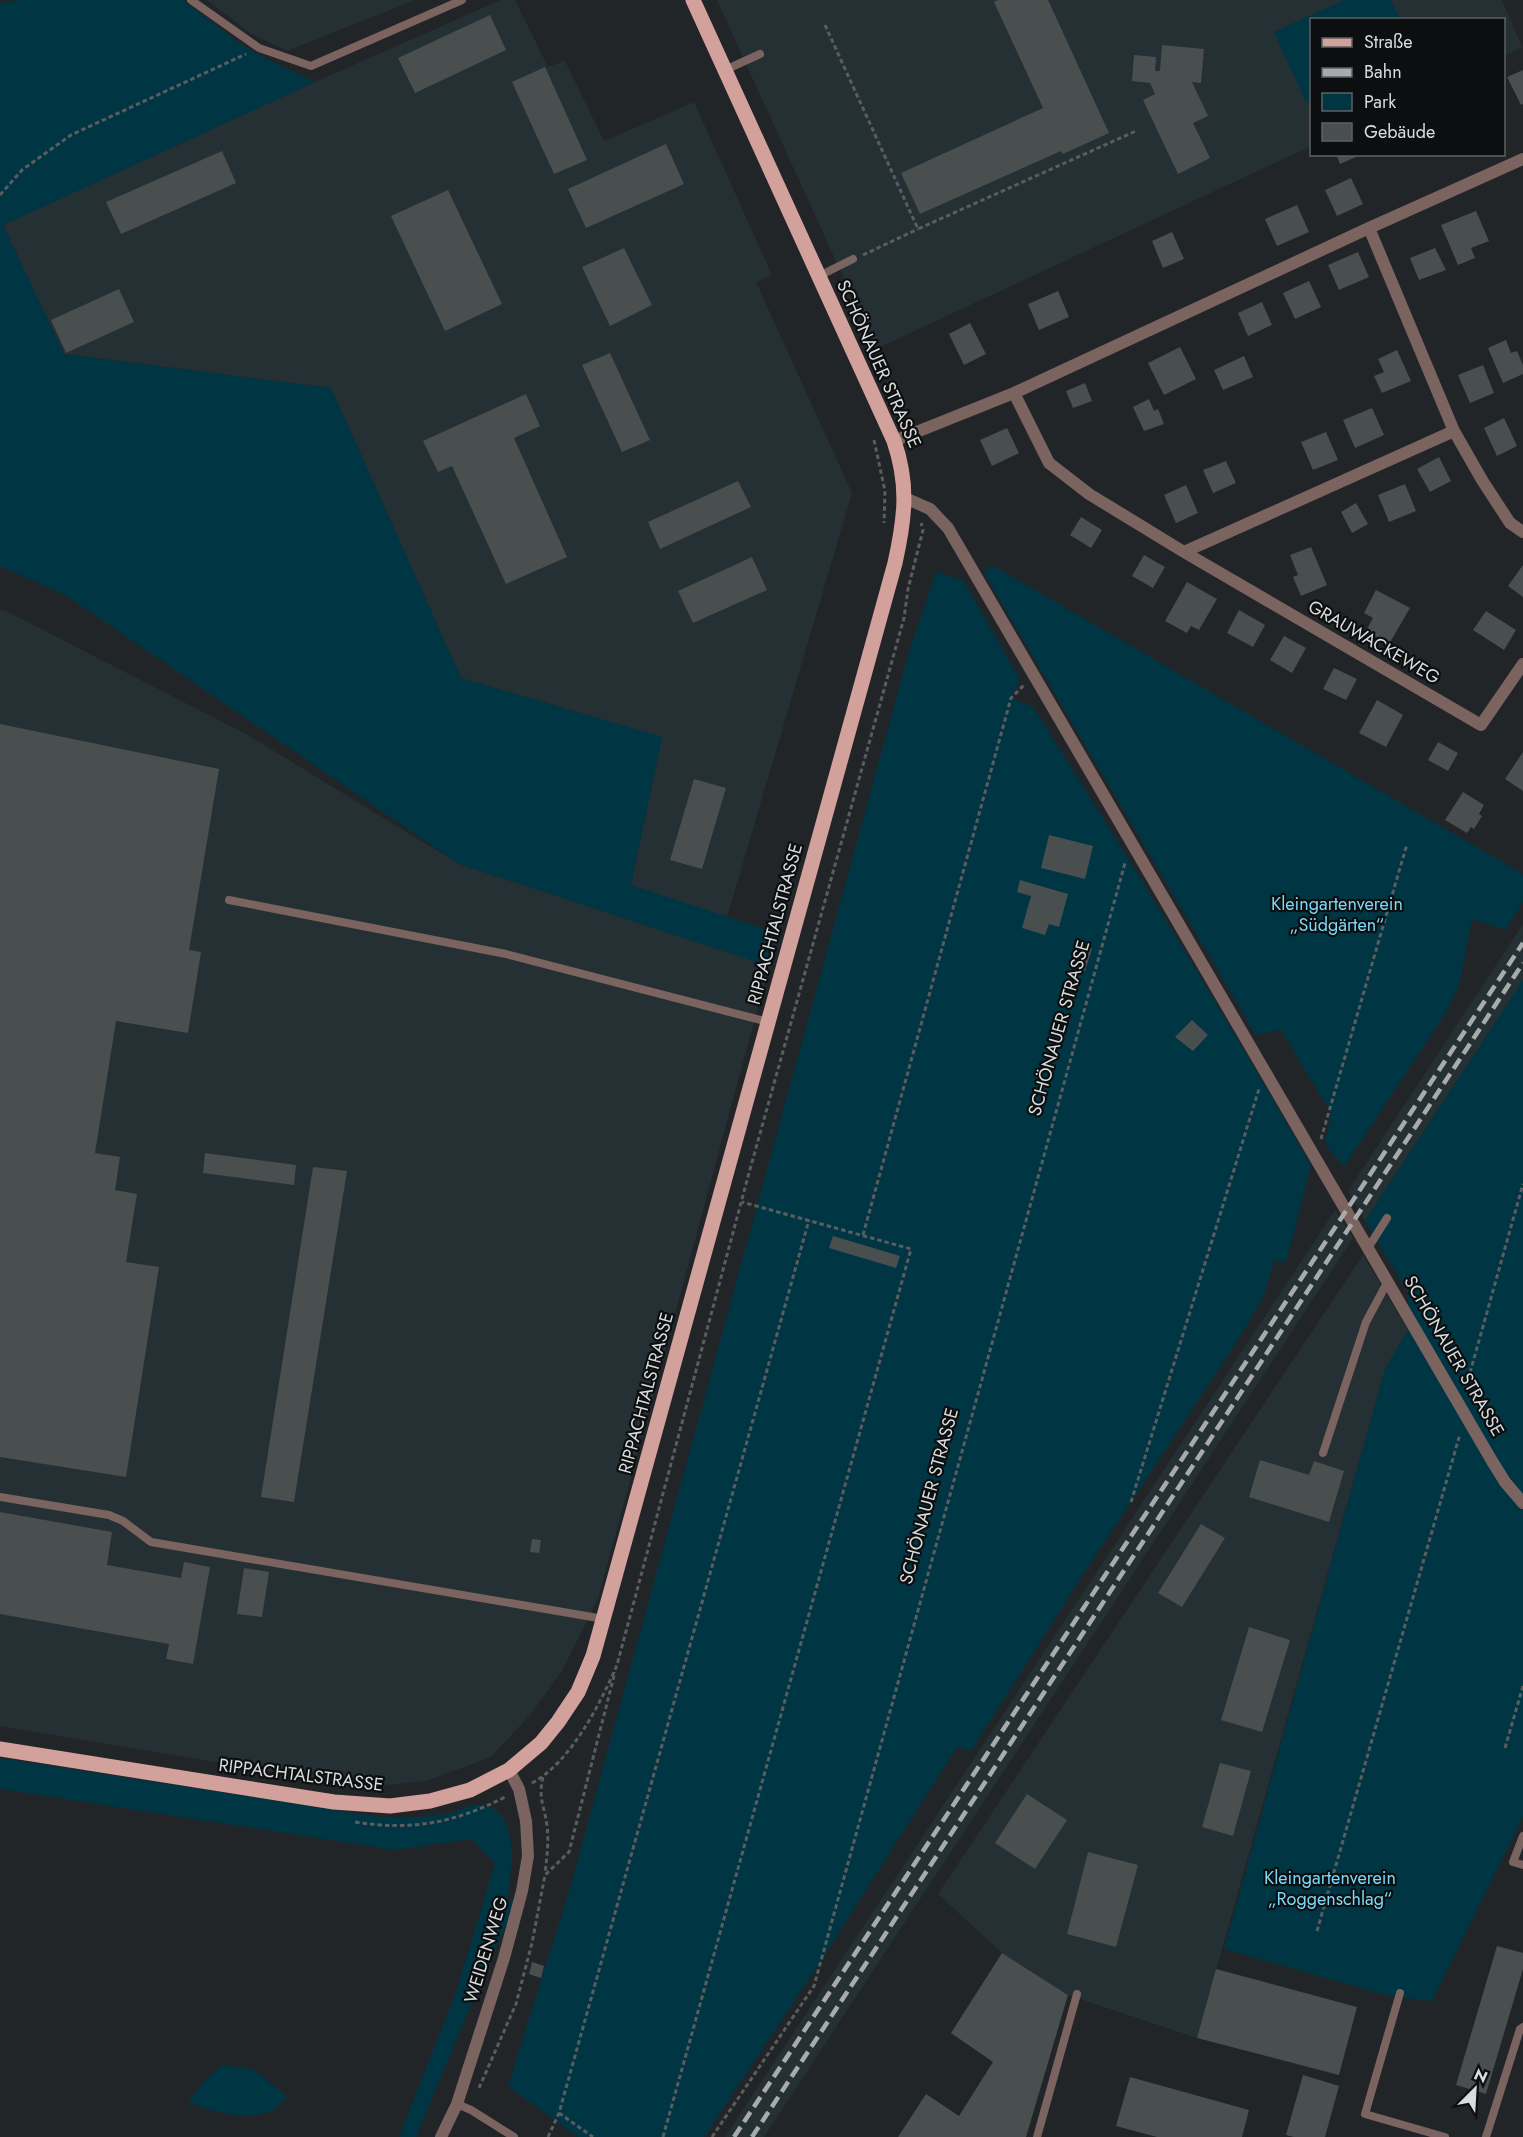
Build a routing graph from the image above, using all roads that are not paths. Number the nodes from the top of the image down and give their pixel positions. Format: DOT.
graph roads {
  1 [pos="191,0"];
  2 [pos="462,0"];
  3 [pos="693,0"];
  4 [pos="760,54"];
  5 [pos="725,70"];
  6 [pos="1523,159"];
  7 [pos="1369,228"];
  8 [pos="853,259"];
  9 [pos="819,276"];
  10 [pos="1014,393"];
  11 [pos="1454,431"];
  12 [pos="894,441"];
  13 [pos="905,498"];
  14 [pos="1523,532"];
  15 [pos="1184,552"];
  16 [pos="1523,664"];
  17 [pos="229,900"];
  18 [pos="768,1022"];
  19 [pos="1387,1218"];
  20 [pos="1368,1248"];
  21 [pos="1388,1281"];
  22 [pos="1323,1453"];
  23 [pos="0,1497"];
  24 [pos="1523,1503"];
  25 [pos="604,1619"];
  26 [pos="0,1749"];
  27 [pos="509,1770"];
  28 [pos="1523,1836"];
  29 [pos="1523,1865"];
  30 [pos="1400,1993"];
  31 [pos="1077,1994"];
  32 [pos="1523,2027"];
  33 [pos="457,2104"];
  34 [pos="441,2137"];
  35 [pos="514,2137"];
  36 [pos="1037,2137"];
  37 [pos="1445,2137"];
  38 [pos="1486,2137"];
  1 -- 2 [label="lane"];
  3 -- 5 [label="main road, SCHÖNAUER STRASSE"];
  4 -- 5 [label="lane"];
  5 -- 9 [label="main road, SCHÖNAUER STRASSE"];
  6 -- 7 [label="street"];
  7 -- 10 [label="street"];
  7 -- 11 [label="street"];
  8 -- 9 [label="lane"];
  9 -- 12 [label="main road, SCHÖNAUER STRASSE"];
  10 -- 12 [label="street"];
  10 -- 15 [label="street, GRAUWACKEWEG"];
  11 -- 14 [label="street"];
  11 -- 15 [label="street"];
  12 -- 13 [label="main road, SCHÖNAUER STRASSE"];
  13 -- 18 [label="main road, RIPPACHTALSTRASSE"];
  13 -- 20 [label="street, SCHÖNAUER STRASSE"];
  15 -- 16 [label="street, GRAUWACKEWEG"];
  17 -- 18 [label="lane"];
  18 -- 25 [label="main road, RIPPACHTALSTRASSE"];
  19 -- 20 [label="lane"];
  20 -- 21 [label="street, SCHÖNAUER STRASSE"];
  21 -- 22 [label="lane"];
  21 -- 24 [label="street, SCHÖNAUER STRASSE"];
  23 -- 25 [label="lane"];
  25 -- 27 [label="main road, RIPPACHTALSTRASSE"];
  26 -- 27 [label="main road, RIPPACHTALSTRASSE"];
  27 -- 33 [label="street, WEIDENWEG"];
  28 -- 29 [label="lane"];
  30 -- 37 [label="lane"];
  31 -- 36 [label="lane"];
  32 -- 38 [label="lane"];
  33 -- 34 [label="street, WEIDENWEG"];
  33 -- 35 [label="lane"];
}
